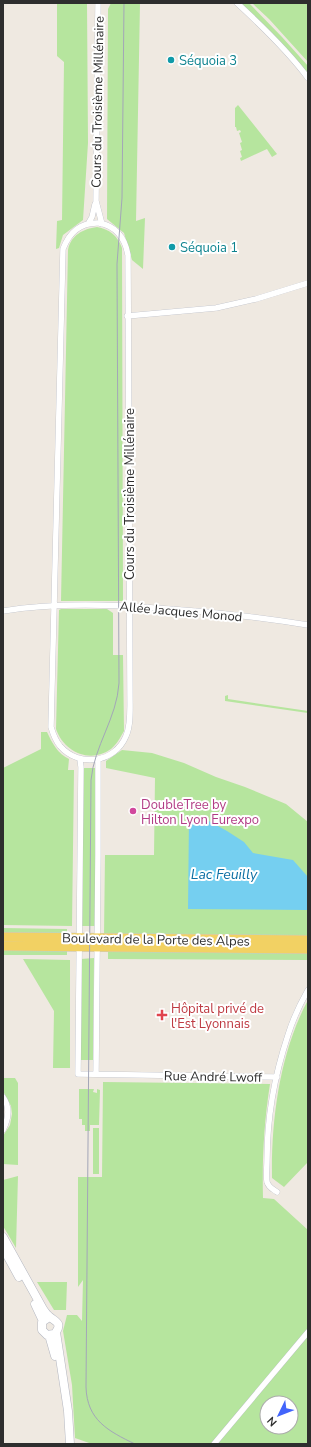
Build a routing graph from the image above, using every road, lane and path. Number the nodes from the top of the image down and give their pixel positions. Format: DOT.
graph roads {
  1 [pos="98,3"];
  2 [pos="237,3"];
  3 [pos="308,78"];
  4 [pos="96,201"];
  5 [pos="88,224"];
  6 [pos="102,224"];
  7 [pos="308,283"];
  8 [pos="127,316"];
  9 [pos="54,606"];
  10 [pos="129,606"];
  11 [pos="3,611"];
  12 [pos="308,625"];
  13 [pos="80,759"];
  14 [pos="98,760"];
  15 [pos="3,937"];
  16 [pos="308,940"];
  17 [pos="79,942"];
  18 [pos="97,942"];
  19 [pos="3,946"];
  20 [pos="308,949"];
  21 [pos="308,990"];
  22 [pos="96,1074"];
  23 [pos="277,1077"];
  24 [pos="3,1098"];
  25 [pos="3,1130"];
  26 [pos="277,1192"];
  27 [pos="3,1237"];
  28 [pos="3,1248"];
  29 [pos="47,1319"];
  30 [pos="308,1332"];
  31 [pos="53,1334"];
  32 [pos="66,1444"];
  33 [pos="70,1444"];
  34 [pos="214,1444"];
  1 -- 4 [label="street, Cours du Troisième Millénaire"];
  2 -- 3 [label="street"];
  4 -- 5 [label="street, Cours du Troisième Millénaire"];
  4 -- 6 [label="street, Cours du Troisième Millénaire"];
  5 -- 6 [label="street"];
  5 -- 9 [label="street, Cours du Troisième Millénaire"];
  6 -- 8 [label="street, Cours du Troisième Millénaire"];
  7 -- 8 [label="street"];
  8 -- 10 [label="street, Cours du Troisième Millénaire"];
  9 -- 10 [label="street, Allée Jacques Monod"];
  9 -- 11 [label="street, Allée Jacques Monod"];
  9 -- 13 [label="street, Cours du Troisième Millénaire"];
  10 -- 12 [label="street, Allée Jacques Monod"];
  10 -- 14 [label="street, Cours du Troisième Millénaire"];
  13 -- 14 [label="street, Cours du Troisième Millénaire"];
  13 -- 17 [label="street"];
  14 -- 18 [label="street"];
  15 -- 17 [label="main road, Boulevard de la Porte des Alpes"];
  16 -- 18 [label="main road, Boulevard de la Porte des Alpes"];
  17 -- 18 [label="main road, Boulevard de la Porte des Alpes"];
  17 -- 19 [label="main road, Boulevard de la Porte des Alpes"];
  17 -- 22 [label="street, Rue André Lwoff"];
  18 -- 20 [label="main road, Boulevard de la Porte des Alpes"];
  18 -- 22 [label="street"];
  21 -- 23 [label="street"];
  22 -- 23 [label="street, Rue André Lwoff"];
  23 -- 26 [label="street, Rue André Lwoff"];
  24 -- 25 [label="street"];
  27 -- 29 [label="main road"];
  28 -- 29 [label="main road"];
  29 -- 31 [label="main road"];
  29 -- 31 [label="main road"];
  30 -- 34 [label="street"];
  31 -- 32 [label="main road"];
  31 -- 33 [label="main road"];
}
